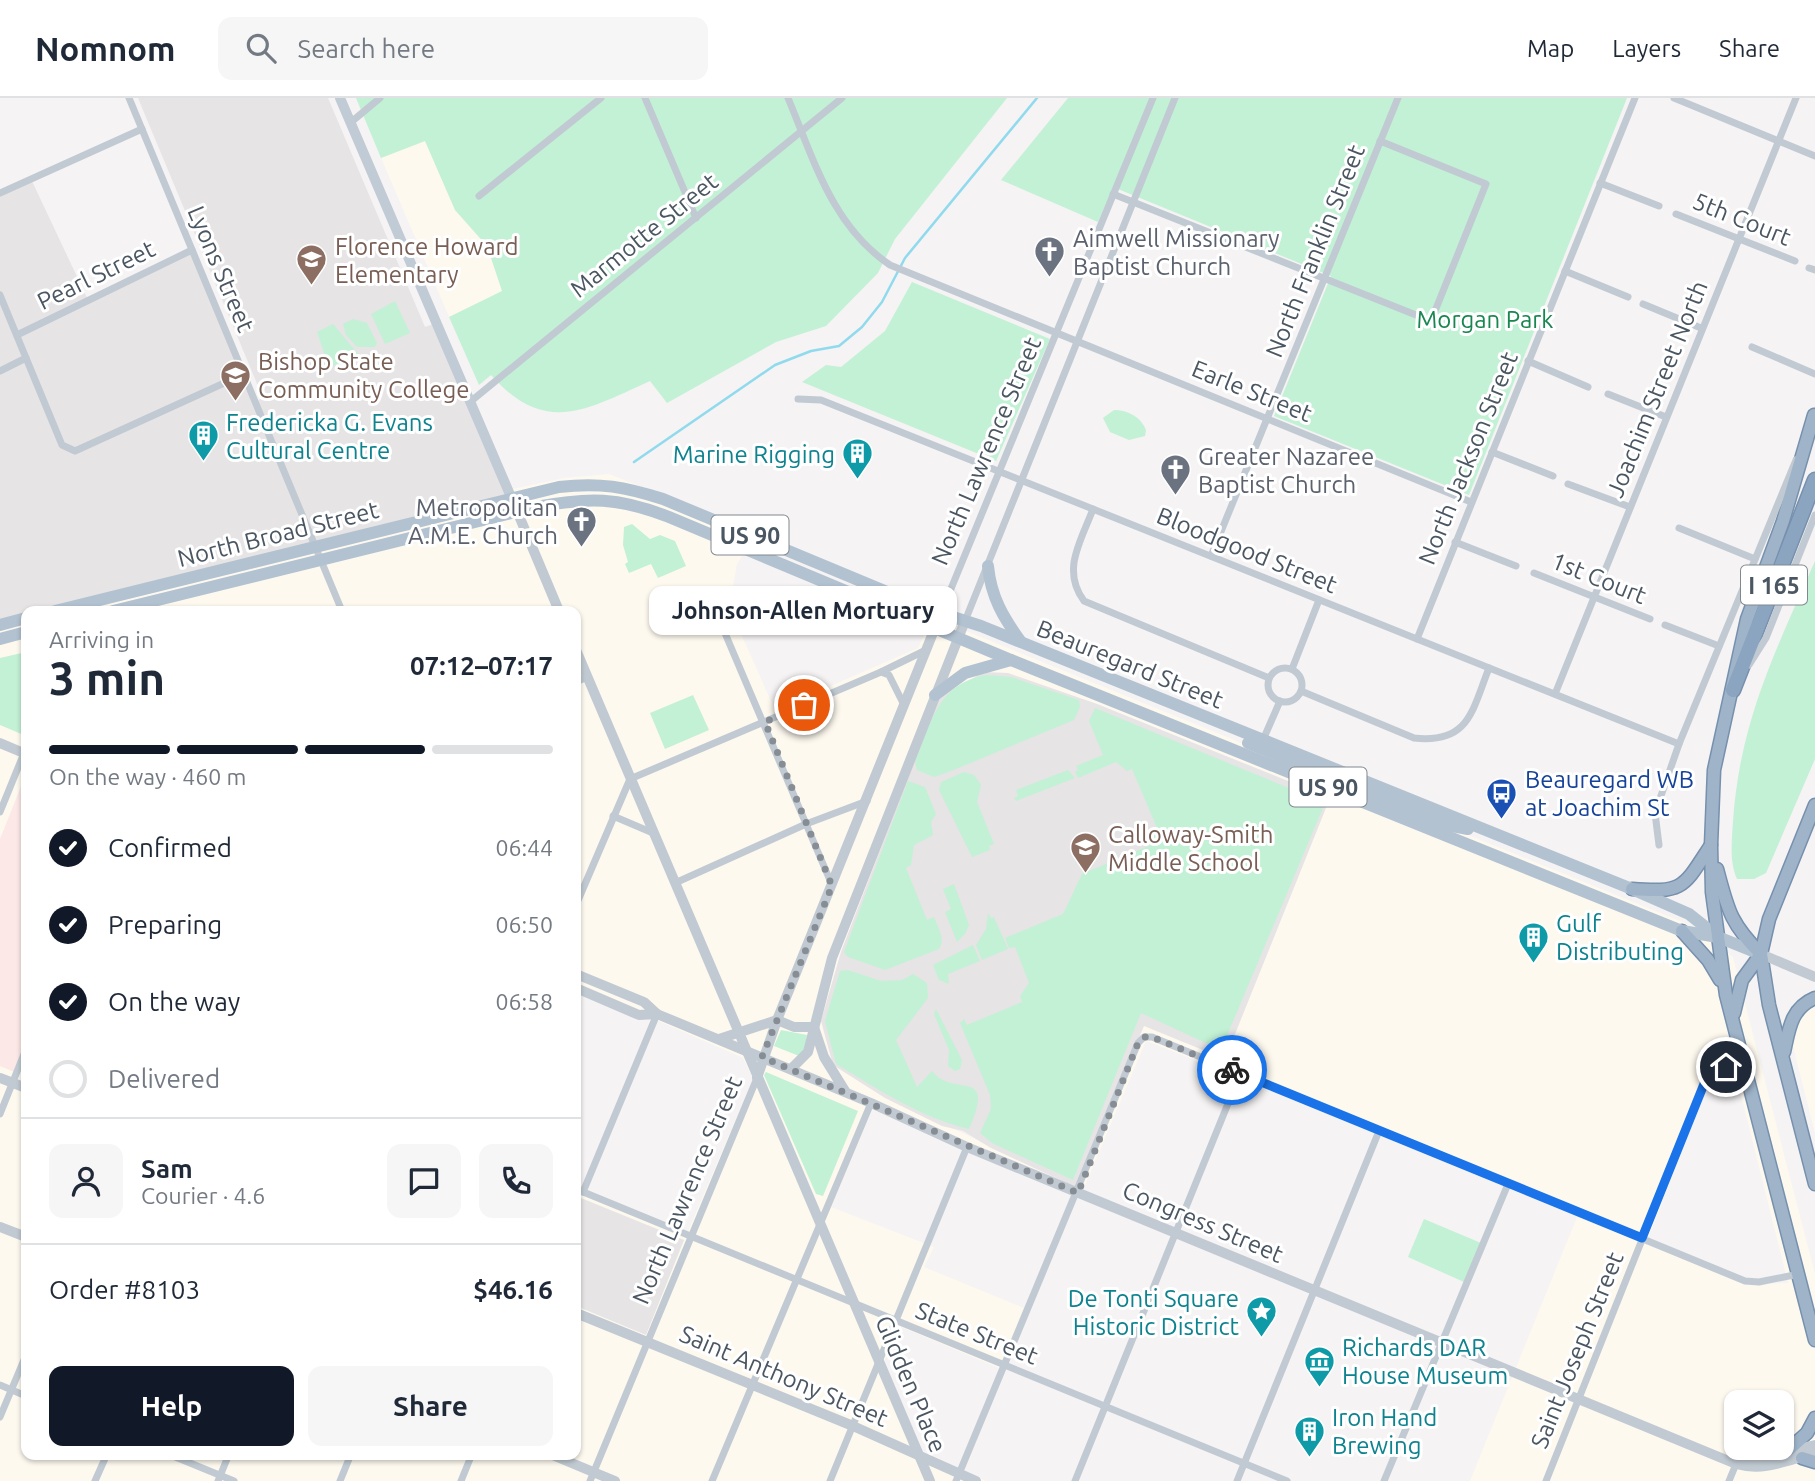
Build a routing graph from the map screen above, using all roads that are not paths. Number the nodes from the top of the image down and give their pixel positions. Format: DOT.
graph roads {
  1 [pos="129,98"];
  2 [pos="340,98"];
  3 [pos="380,98"];
  4 [pos="601,98"];
  5 [pos="645,98"];
  6 [pos="788,98"];
  7 [pos="842,98"];
  8 [pos="1153,98"];
  9 [pos="1175,98"];
  10 [pos="1398,98"];
  11 [pos="1634,98"];
  12 [pos="1674,98"];
  13 [pos="1796,98"];
  14 [pos="350,123"];
  15 [pos="142,129"];
  16 [pos="802,131"];
  17 [pos="1380,141"];
  18 [pos="1779,141"];
  19 [pos="1815,156"];
  20 [pos="1600,183"];
  21 [pos="0,193"];
  22 [pos="1113,194"];
  23 [pos="479,197"];
  24 [pos="1133,202"];
  25 [pos="1659,206"];
  26 [pos="1676,214"];
  27 [pos="696,218"];
  28 [pos="1738,238"];
  29 [pos="192,250"];
  30 [pos="1795,261"];
  31 [pos="1564,271"];
  32 [pos="1323,279"];
  33 [pos="0,295"];
  34 [pos="1628,298"];
  35 [pos="1643,303"];
  36 [pos="1701,328"];
  37 [pos="1057,333"];
  38 [pos="17,335"];
  39 [pos="1078,342"];
  40 [pos="1752,347"];
  41 [pos="26,358"];
  42 [pos="1528,361"];
  43 [pos="0,370"];
  44 [pos="244,374"];
  45 [pos="1815,374"];
  46 [pos="1588,387"];
  47 [pos="1608,394"];
  48 [pos="798,399"];
  49 [pos="471,402"];
  50 [pos="1814,414"];
  51 [pos="1666,417"];
  52 [pos="1268,418"];
  53 [pos="1492,452"];
  54 [pos="1000,471"];
  55 [pos="1553,476"];
  56 [pos="1020,480"];
  57 [pos="1815,480"];
  58 [pos="1568,484"];
  59 [pos="1471,502"];
  60 [pos="514,505"];
  61 [pos="1630,508"];
  62 [pos="1093,509"];
  63 [pos="1815,515"];
  64 [pos="1679,528"];
  65 [pos="1455,542"];
  66 [pos="316,547"];
  67 [pos="1211,556"];
  68 [pos="321,559"];
  69 [pos="1755,559"];
  70 [pos="988,566"];
  71 [pos="1516,566"];
  72 [pos="1534,573"];
  73 [pos="1595,597"];
  74 [pos="1319,600"];
  75 [pos="75,606"];
  76 [pos="133,606"];
  77 [pos="340,606"];
  78 [pos="557,606"];
  79 [pos="941,613"];
  80 [pos="21,619"];
  81 [pos="719,619"];
  82 [pos="1650,619"];
  83 [pos="965,621"];
  84 [pos="0,625"];
  85 [pos="1665,625"];
  86 [pos="935,626"];
  87 [pos="21,633"];
  88 [pos="958,637"];
  89 [pos="0,639"];
  90 [pos="1417,639"];
  91 [pos="1021,642"];
  92 [pos="1718,646"];
  93 [pos="926,650"];
  94 [pos="1012,660"];
  95 [pos="581,662"];
  96 [pos="1489,668"];
  97 [pos="1292,669"];
  98 [pos="881,672"];
  99 [pos="587,677"];
  100 [pos="1269,678"];
  101 [pos="581,680"];
  102 [pos="1733,690"];
  103 [pos="1301,691"];
  104 [pos="1555,694"];
  105 [pos="935,695"];
  106 [pos="1280,701"];
  107 [pos="904,705"];
  108 [pos="1209,718"];
  109 [pos="765,722"];
  110 [pos="1263,740"];
  111 [pos="0,743"];
  112 [pos="1679,744"];
  113 [pos="21,752"];
  114 [pos="21,763"];
  115 [pos="630,779"];
  116 [pos="1353,797"];
  117 [pos="867,801"];
  118 [pos="1815,805"];
  119 [pos="0,812"];
  120 [pos="613,816"];
  121 [pos="806,824"];
  122 [pos="653,833"];
  123 [pos="1493,833"];
  124 [pos="1659,845"];
  125 [pos="1711,845"];
  126 [pos="675,883"];
  127 [pos="832,886"];
  128 [pos="1632,889"];
  129 [pos="581,893"];
  130 [pos="1682,931"];
  131 [pos="1718,937"];
  132 [pos="1761,954"];
  133 [pos="581,976"];
  134 [pos="1815,977"];
  135 [pos="581,990"];
  136 [pos="1726,995"];
  137 [pos="1815,998"];
  138 [pos="657,1014"];
  139 [pos="1734,1018"];
  140 [pos="777,1020"];
  141 [pos="814,1027"];
  142 [pos="738,1032"];
  143 [pos="719,1039"];
  144 [pos="746,1050"];
  145 [pos="1783,1056"];
  146 [pos="762,1057"];
  147 [pos="21,1062"];
  148 [pos="1745,1063"];
  149 [pos="791,1069"];
  150 [pos="1240,1074"];
  151 [pos="0,1078"];
  152 [pos="757,1078"];
  153 [pos="13,1083"];
  154 [pos="21,1086"];
  155 [pos="845,1092"];
  156 [pos="871,1103"];
  157 [pos="0,1114"];
  158 [pos="1379,1130"];
  159 [pos="968,1147"];
  160 [pos="1508,1184"];
  161 [pos="1815,1184"];
  162 [pos="581,1185"];
  163 [pos="581,1191"];
  164 [pos="1078,1193"];
  165 [pos="820,1223"];
  166 [pos="0,1227"];
  167 [pos="1176,1234"];
  168 [pos="21,1235"];
  169 [pos="691,1236"];
  170 [pos="1642,1238"];
  171 [pos="1798,1274"];
  172 [pos="796,1279"];
  173 [pos="1314,1291"];
  174 [pos="854,1303"];
  175 [pos="581,1315"];
  176 [pos="897,1321"];
  177 [pos="1815,1340"];
  178 [pos="647,1342"];
  179 [pos="1441,1343"];
  180 [pos="879,1362"];
  181 [pos="1005,1365"];
  182 [pos="21,1368"];
  183 [pos="0,1385"];
  184 [pos="752,1385"];
  185 [pos="12,1390"];
  186 [pos="21,1394"];
  187 [pos="1578,1400"];
  188 [pos="1106,1406"];
  189 [pos="0,1417"];
  190 [pos="1815,1419"];
  191 [pos="853,1426"];
  192 [pos="1815,1444"];
  193 [pos="1794,1445"];
  194 [pos="1794,1450"];
  195 [pos="1815,1453"];
  196 [pos="918,1455"];
  197 [pos="1802,1458"];
  198 [pos="104,1460"];
  199 [pos="181,1460"];
  200 [pos="226,1460"];
  201 [pos="349,1460"];
  202 [pos="470,1460"];
  203 [pos="561,1460"];
  204 [pos="1753,1460"];
  205 [pos="1815,1462"];
  206 [pos="1244,1464"];
  207 [pos="1736,1464"];
  208 [pos="591,1477"];
  209 [pos="958,1477"];
  210 [pos="219,1478"];
  211 [pos="95,1481"];
  212 [pos="234,1481"];
  213 [pos="340,1481"];
  214 [pos="461,1481"];
  215 [pos="615,1481"];
  216 [pos="712,1481"];
  217 [pos="830,1481"];
  218 [pos="930,1481"];
  219 [pos="976,1481"];
  220 [pos="1075,1481"];
  221 [pos="1237,1481"];
  222 [pos="1287,1481"];
  223 [pos="1384,1481"];
  224 [pos="1546,1481"];
  225 [pos="1729,1481"];
  1 -- 15 [label="street, Lyons Street"];
  2 -- 14 [label="main road"];
  3 -- 14 [label="street"];
  4 -- 23 [label="street"];
  5 -- 27 [label="street"];
  6 -- 16 [label="street, Earle Street"];
  7 -- 16 [label="street, Marmotte Street"];
  8 -- 22 [label="street, North Lawrence Street"];
  9 -- 24 [label="street, North Lawrence Street"];
  10 -- 17 [label="street, North Franklin Street"];
  11 -- 20 [label="street, North Jackson Street"];
  12 -- 18 [label="street"];
  13 -- 18 [label="street, Joachim Street North"];
  14 -- 49 [label="main road"];
  15 -- 21 [label="street"];
  15 -- 29 [label="street, Lyons Street"];
  16 -- 27 [label="street, Marmotte Street"];
  16 -- 37 [label="street, Earle Street"];
  17 -- 32 [label="street, North Franklin Street"];
  17 -- 32 [label="street"];
  18 -- 19 [label="street"];
  18 -- 28 [label="street, Joachim Street North"];
  20 -- 25 [label="street, 5th Court"];
  20 -- 31 [label="street, North Jackson Street"];
  22 -- 24 [label="street"];
  22 -- 37 [label="street, North Lawrence Street"];
  24 -- 32 [label="street"];
  24 -- 39 [label="street, North Lawrence Street"];
  26 -- 28 [label="street, 5th Court"];
  27 -- 49 [label="street, Marmotte Street"];
  28 -- 30 [label="street, 5th Court"];
  28 -- 36 [label="street, Joachim Street North"];
  29 -- 38 [label="street, Pearl Street"];
  29 -- 44 [label="street, Lyons Street"];
  31 -- 34 [label="street"];
  31 -- 42 [label="street, North Jackson Street"];
  32 -- 52 [label="street, North Franklin Street"];
  33 -- 38 [label="street"];
  35 -- 36 [label="street"];
  36 -- 51 [label="street, Joachim Street North"];
  37 -- 39 [label="street, Earle Street"];
  37 -- 54 [label="street, North Lawrence Street"];
  38 -- 41 [label="street"];
  39 -- 52 [label="street, Earle Street"];
  39 -- 56 [label="street, North Lawrence Street"];
  40 -- 45 [label="street"];
  41 -- 43 [label="street"];
  41 -- 44 [label="street"];
  42 -- 46 [label="street"];
  42 -- 53 [label="street, North Jackson Street"];
  44 -- 66 [label="street, Lyons Street"];
  47 -- 51 [label="street"];
  48 -- 54 [label="street, Bloodgood Street"];
  49 -- 60 [label="main road"];
  50 -- 69 [label="street"];
  50 -- 102 [label="highway"];
  51 -- 61 [label="street, Joachim Street North"];
  52 -- 59 [label="street, Earle Street"];
  52 -- 67 [label="street, North Franklin Street"];
  53 -- 55 [label="street"];
  53 -- 59 [label="street, North Jackson Street"];
  54 -- 56 [label="street, Bloodgood Street"];
  54 -- 79 [label="street, North Lawrence Street"];
  56 -- 62 [label="street, Bloodgood Street"];
  56 -- 70 [label="street, North Lawrence Street"];
  57 -- 102 [label="highway, I 165"];
  58 -- 61 [label="street"];
  59 -- 65 [label="street, North Jackson Street"];
  60 -- 66 [label="main road, North Broad Street / US 90"];
  60 -- 68 [label="main road, North Broad Street / US 90"];
  60 -- 78 [label="street"];
  60 -- 79 [label="main road, Beauregard Street / US 90"];
  60 -- 86 [label="main road, Beauregard Street / US 90"];
  61 -- 73 [label="street, Joachim Street North"];
  62 -- 67 [label="street, Bloodgood Street"];
  62 -- 100 [label="street"];
  63 -- 102 [label="street"];
  64 -- 69 [label="street"];
  65 -- 71 [label="street, 1st Court"];
  65 -- 90 [label="street, North Jackson Street"];
  66 -- 68 [label="street, Lyons Street"];
  66 -- 75 [label="main road, North Broad Street / US 90"];
  67 -- 74 [label="street, Bloodgood Street"];
  68 -- 76 [label="main road, North Broad Street / US 90"];
  68 -- 77 [label="street, Lyons Street"];
  69 -- 92 [label="street"];
  70 -- 83 [label="street, North Lawrence Street"];
  70 -- 91 [label="main road"];
  72 -- 73 [label="street, 1st Court"];
  73 -- 82 [label="street, 1st Court"];
  73 -- 104 [label="street, Joachim Street North"];
  74 -- 90 [label="street, Bloodgood Street"];
  74 -- 97 [label="street"];
  79 -- 83 [label="main road, Beauregard Street / US 90"];
  79 -- 86 [label="street, North Lawrence Street"];
  80 -- 84 [label="main road"];
  81 -- 109 [label="street"];
  83 -- 88 [label="street, North Lawrence Street"];
  83 -- 91 [label="main road, Beauregard Street / US 90"];
  85 -- 92 [label="street, 1st Court"];
  86 -- 88 [label="main road, Beauregard Street / US 90"];
  86 -- 93 [label="street, North Lawrence Street"];
  87 -- 89 [label="main road"];
  88 -- 94 [label="main road, Beauregard Street / US 90"];
  88 -- 105 [label="street, North Lawrence Street"];
  90 -- 96 [label="street, Bloodgood Street"];
  91 -- 108 [label="main road, Beauregard Street / US 90"];
  92 -- 112 [label="street"];
  93 -- 98 [label="street"];
  93 -- 107 [label="street, North Lawrence Street"];
  94 -- 105 [label="main road"];
  94 -- 116 [label="main road, Beauregard Street / US 90"];
  95 -- 99 [label="street, Glidden Place"];
  96 -- 103 [label="street"];
  96 -- 104 [label="street, Bloodgood Street"];
  97 -- 100 [label="street"];
  97 -- 103 [label="street"];
  98 -- 107 [label="street"];
  98 -- 109 [label="street"];
  99 -- 101 [label="street"];
  99 -- 115 [label="street, Glidden Place"];
  100 -- 106 [label="street"];
  102 -- 125 [label="highway"];
  103 -- 106 [label="street"];
  104 -- 112 [label="street, Bloodgood Street"];
  105 -- 141 [label="street, North Lawrence Street"];
  106 -- 110 [label="street"];
  107 -- 117 [label="street, North Lawrence Street"];
  108 -- 110 [label="main road, Beauregard Street / US 90"];
  108 -- 116 [label="main road"];
  109 -- 115 [label="street"];
  109 -- 121 [label="street"];
  110 -- 123 [label="main road, Beauregard Street / US 90"];
  111 -- 113 [label="street"];
  112 -- 124 [label="street"];
  114 -- 119 [label="street"];
  115 -- 120 [label="street"];
  115 -- 122 [label="street, Glidden Place"];
  116 -- 123 [label="main road"];
  116 -- 130 [label="main road, Beauregard Street / US 90"];
  117 -- 121 [label="street"];
  117 -- 127 [label="street, North Lawrence Street"];
  118 -- 132 [label="highway"];
  120 -- 122 [label="street"];
  120 -- 129 [label="street"];
  121 -- 126 [label="street"];
  121 -- 127 [label="street"];
  122 -- 126 [label="street, Glidden Place"];
  123 -- 128 [label="main road, Beauregard Street / US 90"];
  125 -- 128 [label="highway, US 90"];
  125 -- 131 [label="highway"];
  125 -- 132 [label="highway"];
  126 -- 142 [label="street, Glidden Place"];
  127 -- 140 [label="street, North Lawrence Street"];
  128 -- 131 [label="main road, Beauregard Street"];
  130 -- 131 [label="main road, Beauregard Street / US 90"];
  130 -- 136 [label="highway"];
  131 -- 132 [label="main road, Beauregard Street"];
  131 -- 136 [label="highway"];
  132 -- 134 [label="street, Beauregard Street"];
  132 -- 139 [label="highway"];
  132 -- 145 [label="highway"];
  133 -- 138 [label="street, Congress Street"];
  135 -- 138 [label="street, Congress Street"];
  136 -- 139 [label="highway"];
  137 -- 145 [label="highway"];
  138 -- 143 [label="street, Congress Street"];
  138 -- 162 [label="street"];
  139 -- 148 [label="highway"];
  140 -- 141 [label="street"];
  140 -- 142 [label="street"];
  140 -- 146 [label="street, North Lawrence Street"];
  141 -- 149 [label="street, North Lawrence Street"];
  141 -- 155 [label="street"];
  142 -- 143 [label="street"];
  142 -- 144 [label="street, Glidden Place"];
  143 -- 144 [label="street, Congress Street"];
  144 -- 146 [label="street, Congress Street"];
  144 -- 152 [label="street, Glidden Place"];
  145 -- 161 [label="highway"];
  146 -- 149 [label="street, Congress Street"];
  146 -- 152 [label="street, North Lawrence Street"];
  147 -- 153 [label="street"];
  148 -- 170 [label="street, Saint Joseph Street"];
  148 -- 171 [label="highway"];
  149 -- 155 [label="street, Congress Street"];
  150 -- 158 [label="street"];
  150 -- 164 [label="street"];
  150 -- 167 [label="street"];
  151 -- 153 [label="street"];
  152 -- 165 [label="street, Glidden Place"];
  152 -- 169 [label="street, North Lawrence Street"];
  153 -- 154 [label="street"];
  153 -- 157 [label="street"];
  155 -- 156 [label="street, Congress Street"];
  156 -- 159 [label="street, Congress Street"];
  156 -- 165 [label="street"];
  158 -- 160 [label="street"];
  158 -- 173 [label="street"];
  159 -- 164 [label="street, Congress Street"];
  159 -- 176 [label="street"];
  160 -- 170 [label="street"];
  160 -- 179 [label="street"];
  163 -- 169 [label="street, State Street"];
  164 -- 167 [label="street, Congress Street"];
  164 -- 181 [label="street"];
  165 -- 172 [label="street"];
  165 -- 174 [label="street, Glidden Place"];
  166 -- 168 [label="street"];
  167 -- 173 [label="street, Congress Street"];
  167 -- 188 [label="street"];
  169 -- 172 [label="street, State Street"];
  169 -- 178 [label="street, North Lawrence Street"];
  170 -- 171 [label="street"];
  170 -- 187 [label="street, Saint Joseph Street"];
  171 -- 177 [label="highway"];
  172 -- 174 [label="street, State Street"];
  172 -- 184 [label="street"];
  173 -- 179 [label="street, Congress Street"];
  173 -- 206 [label="street"];
  174 -- 176 [label="street, State Street"];
  174 -- 180 [label="street, Glidden Place"];
  175 -- 178 [label="street, Saint Anthony Street"];
  176 -- 180 [label="street"];
  176 -- 181 [label="street, State Street"];
  178 -- 184 [label="street, Saint Anthony Street"];
  178 -- 208 [label="street, North Lawrence Street"];
  179 -- 187 [label="street, Congress Street"];
  179 -- 223 [label="street"];
  180 -- 191 [label="street"];
  180 -- 196 [label="street, Glidden Place"];
  181 -- 188 [label="street, State Street"];
  181 -- 209 [label="street"];
  182 -- 185 [label="street"];
  183 -- 185 [label="street"];
  184 -- 191 [label="street, Saint Anthony Street"];
  184 -- 216 [label="street"];
  185 -- 186 [label="street"];
  185 -- 189 [label="street"];
  187 -- 207 [label="street, Congress Street"];
  187 -- 224 [label="street, Saint Joseph Street"];
  188 -- 206 [label="street, State Street"];
  188 -- 220 [label="street"];
  190 -- 193 [label="highway"];
  191 -- 196 [label="street, Saint Anthony Street"];
  191 -- 217 [label="street"];
  192 -- 194 [label="street"];
  195 -- 197 [label="street, Congress Street"];
  196 -- 209 [label="street, Saint Anthony Street"];
  196 -- 218 [label="street, Glidden Place"];
  197 -- 205 [label="highway"];
  197 -- 207 [label="street, Congress Street"];
  198 -- 211 [label="street"];
  199 -- 210 [label="street"];
  200 -- 210 [label="street"];
  201 -- 213 [label="street"];
  202 -- 214 [label="street"];
  203 -- 208 [label="street"];
  204 -- 207 [label="street"];
  206 -- 221 [label="street"];
  206 -- 222 [label="street, State Street"];
  207 -- 225 [label="street"];
  208 -- 215 [label="street"];
  209 -- 219 [label="street, Saint Anthony Street"];
  210 -- 212 [label="street"];
}
